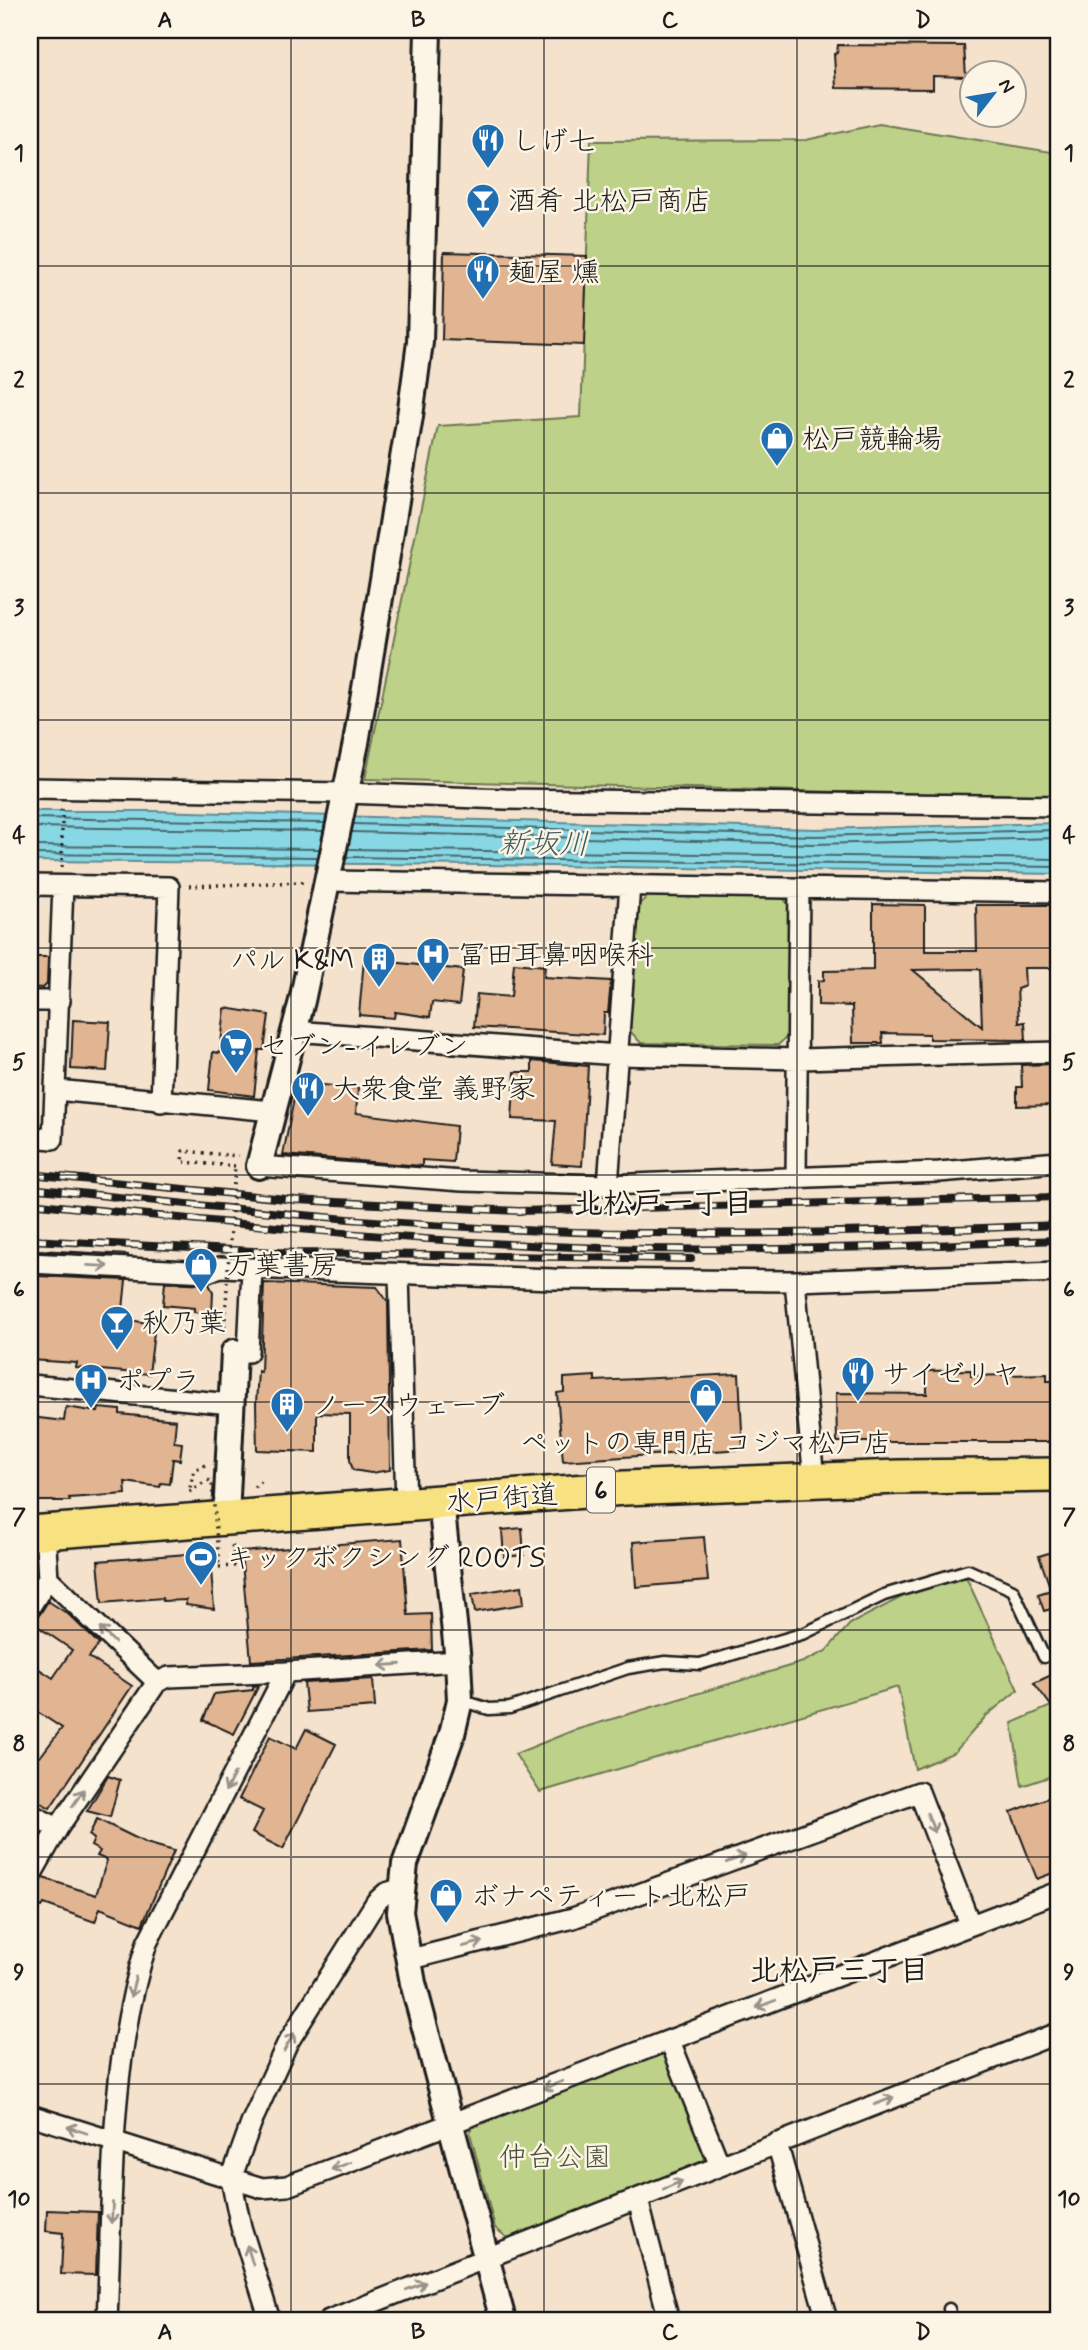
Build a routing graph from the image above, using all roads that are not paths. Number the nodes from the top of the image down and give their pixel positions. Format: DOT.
graph roads {
  1 [pos="428,30"];
  2 [pos="30,788"];
  3 [pos="345,793"];
  4 [pos="1058,806"];
  5 [pos="62,879"];
  6 [pos="327,881"];
  7 [pos="30,885"];
  8 [pos="630,885"];
  9 [pos="799,888"];
  10 [pos="1058,892"];
  11 [pos="30,1001"];
  12 [pos="60,1001"];
  13 [pos="294,1031"];
  14 [pos="1058,1052"];
  15 [pos="618,1055"];
  16 [pos="799,1059"];
  17 [pos="56,1090"];
  18 [pos="161,1102"];
  19 [pos="272,1111"];
  20 [pos="30,1137"];
  21 [pos="249,1161"];
  22 [pos="1058,1162"];
  23 [pos="796,1176"];
  24 [pos="608,1185"];
  25 [pos="30,1263"];
  26 [pos="252,1269"];
  27 [pos="1058,1272"];
  28 [pos="399,1275"];
  29 [pos="795,1281"];
  30 [pos="234,1352"];
  31 [pos="30,1384"];
  32 [pos="231,1404"];
  33 [pos="1058,1475"];
  34 [pos="814,1480"];
  35 [pos="440,1502"];
  36 [pos="406,1504"];
  37 [pos="229,1530"];
  38 [pos="37,1532"];
  39 [pos="48,1578"];
  40 [pos="30,1607"];
  41 [pos="1044,1657"];
  42 [pos="458,1661"];
  43 [pos="286,1672"];
  44 [pos="157,1682"];
  45 [pos="460,1700"];
  46 [pos="30,1814"];
  47 [pos="58,1828"];
  48 [pos="30,1877"];
  49 [pos="400,1889"];
  50 [pos="1058,1892"];
  51 [pos="970,1924"];
  52 [pos="407,1960"];
  53 [pos="1058,2033"];
  54 [pos="670,2041"];
  55 [pos="30,2115"];
  56 [pos="451,2124"];
  57 [pos="115,2142"];
  58 [pos="777,2143"];
  59 [pos="720,2166"];
  60 [pos="231,2179"];
  61 [pos="638,2200"];
  62 [pos="486,2259"];
  63 [pos="949,2309"];
  64 [pos="335,2319"];
  65 [pos="107,2320"];
  66 [pos="270,2320"];
  67 [pos="503,2320"];
  68 [pos="670,2320"];
  69 [pos="827,2320"];
  70 [pos="952,2320"];
  1 -- 3 [label="street"];
  2 -- 3 [label="street"];
  3 -- 4 [label="street"];
  3 -- 6 [label="street"];
  5 -- 7 [label="street"];
  5 -- 12 [label="street"];
  5 -- 18 [label="street"];
  6 -- 8 [label="street"];
  6 -- 13 [label="street"];
  8 -- 9 [label="street"];
  8 -- 15 [label="street"];
  9 -- 10 [label="street"];
  9 -- 16 [label="street"];
  11 -- 12 [label="street"];
  12 -- 17 [label="street"];
  13 -- 15 [label="street"];
  13 -- 19 [label="street"];
  14 -- 16 [label="street"];
  15 -- 16 [label="street"];
  15 -- 24 [label="street"];
  16 -- 23 [label="street"];
  17 -- 18 [label="street"];
  17 -- 20 [label="street"];
  18 -- 19 [label="street"];
  19 -- 21 [label="street"];
  21 -- 24 [label="street"];
  22 -- 23 [label="street"];
  23 -- 24 [label="street"];
  25 -- 26 [label="street, one-way"];
  26 -- 28 [label="street"];
  26 -- 30 [label="street"];
  27 -- 29 [label="street"];
  28 -- 29 [label="street"];
  28 -- 36 [label="street"];
  29 -- 34 [label="street"];
  30 -- 32 [label="street"];
  31 -- 32 [label="street"];
  32 -- 37 [label="street"];
  33 -- 34 [label="highway, 水戸街道 / 6"];
  34 -- 35 [label="highway, 水戸街道 / 6"];
  35 -- 36 [label="highway, 水戸街道 / 6"];
  35 -- 42 [label="street"];
  36 -- 37 [label="highway, 水戸街道 / 6"];
  37 -- 38 [label="highway, 水戸街道 / 6"];
  38 -- 39 [label="street"];
  39 -- 40 [label="street"];
  44 -- 39 [label="street, one-way"];
  41 -- 45 [label="lane"];
  42 -- 43 [label="street, one-way"];
  42 -- 45 [label="street"];
  43 -- 44 [label="street"];
  43 -- 57 [label="street, one-way"];
  47 -- 44 [label="street, one-way"];
  45 -- 49 [label="street"];
  46 -- 47 [label="street"];
  47 -- 48 [label="street"];
  49 -- 52 [label="street"];
  60 -- 49 [label="street, one-way"];
  50 -- 51 [label="street"];
  52 -- 51 [label="street, one-way"];
  51 -- 54 [label="street, one-way"];
  52 -- 56 [label="street"];
  58 -- 53 [label="street, one-way"];
  54 -- 56 [label="street, one-way"];
  54 -- 59 [label="street"];
  57 -- 55 [label="street, one-way"];
  56 -- 60 [label="street, one-way"];
  56 -- 62 [label="street"];
  57 -- 60 [label="street"];
  57 -- 65 [label="street, one-way"];
  58 -- 59 [label="street"];
  58 -- 69 [label="street"];
  61 -- 59 [label="street, one-way"];
  66 -- 60 [label="street, one-way"];
  61 -- 62 [label="street"];
  61 -- 68 [label="street"];
  64 -- 62 [label="street, one-way"];
  62 -- 67 [label="street"];
  63 -- 70 [label="lane"];
}
